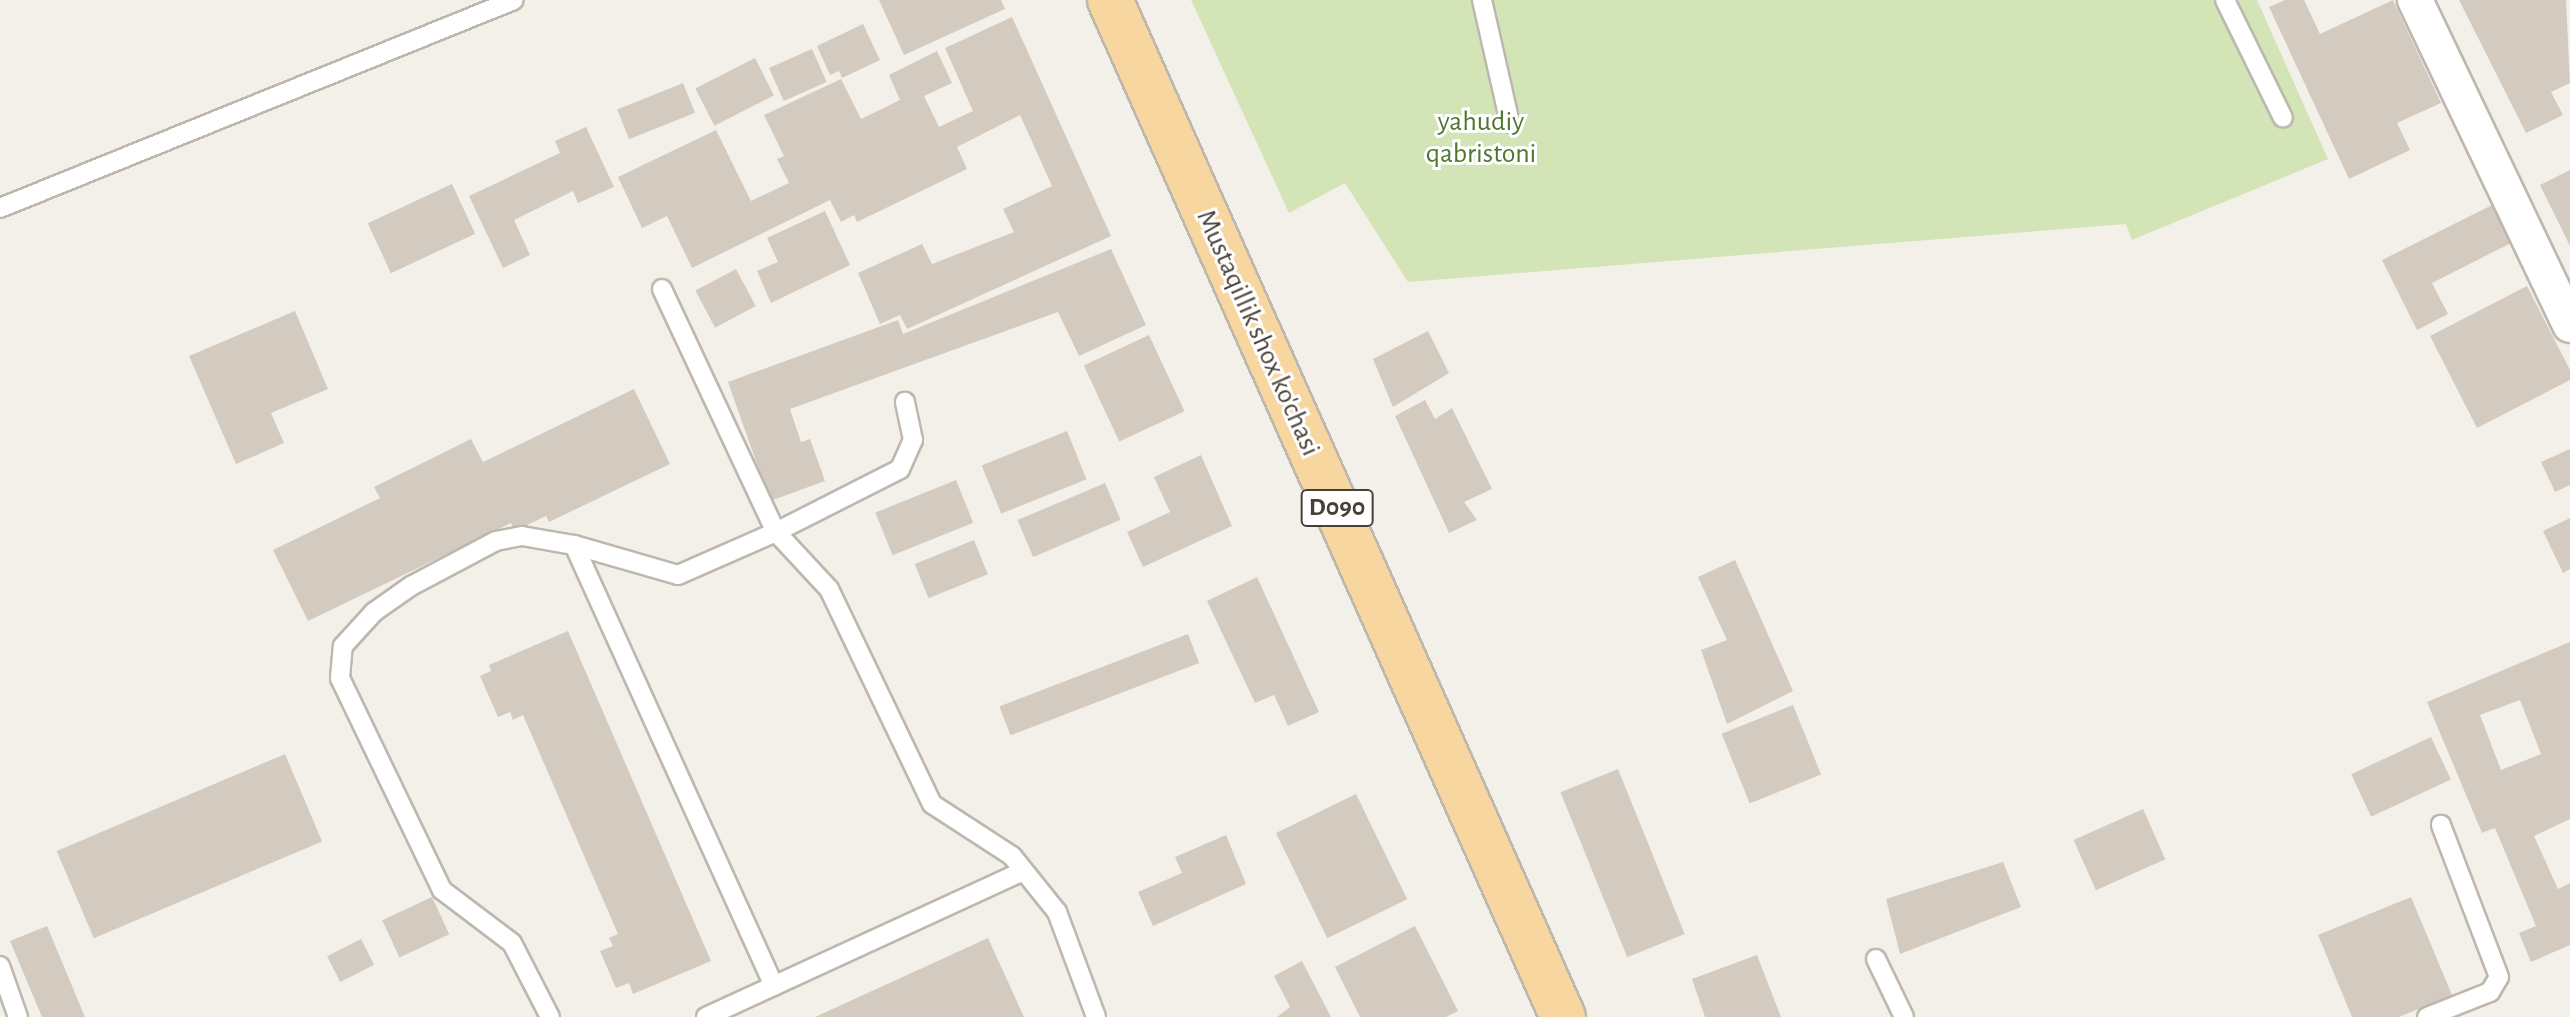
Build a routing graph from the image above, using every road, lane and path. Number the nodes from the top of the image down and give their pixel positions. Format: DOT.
graph roads {
  1 [pos="514,0"];
  2 [pos="1110,0"];
  3 [pos="1482,0"];
  4 [pos="2225,0"];
  5 [pos="2415,0"];
  6 [pos="2283,118"];
  7 [pos="1510,123"];
  8 [pos="0,208"];
  9 [pos="662,289"];
  10 [pos="2570,325"];
  11 [pos="905,402"];
  12 [pos="776,532"];
  13 [pos="574,545"];
  14 [pos="2441,825"];
  15 [pos="1023,871"];
  16 [pos="1876,959"];
  17 [pos="0,966"];
  18 [pos="774,986"];
  19 [pos="18,1017"];
  20 [pos="550,1017"];
  21 [pos="706,1017"];
  22 [pos="1096,1017"];
  23 [pos="1563,1017"];
  24 [pos="1904,1017"];
  25 [pos="2427,1017"];
  1 -- 8 [label="lane"];
  2 -- 23 [label="main road, Mustaqillik shox ko'chasi / D090"];
  3 -- 7 [label="lane"];
  4 -- 6 [label="lane"];
  5 -- 10 [label="street"];
  9 -- 12 [label="lane"];
  11 -- 12 [label="lane"];
  12 -- 13 [label="lane"];
  12 -- 15 [label="lane"];
  13 -- 18 [label="lane"];
  13 -- 20 [label="lane"];
  14 -- 25 [label="lane"];
  15 -- 18 [label="lane"];
  15 -- 22 [label="lane"];
  16 -- 24 [label="lane"];
  17 -- 19 [label="lane"];
  18 -- 21 [label="lane"];
}
